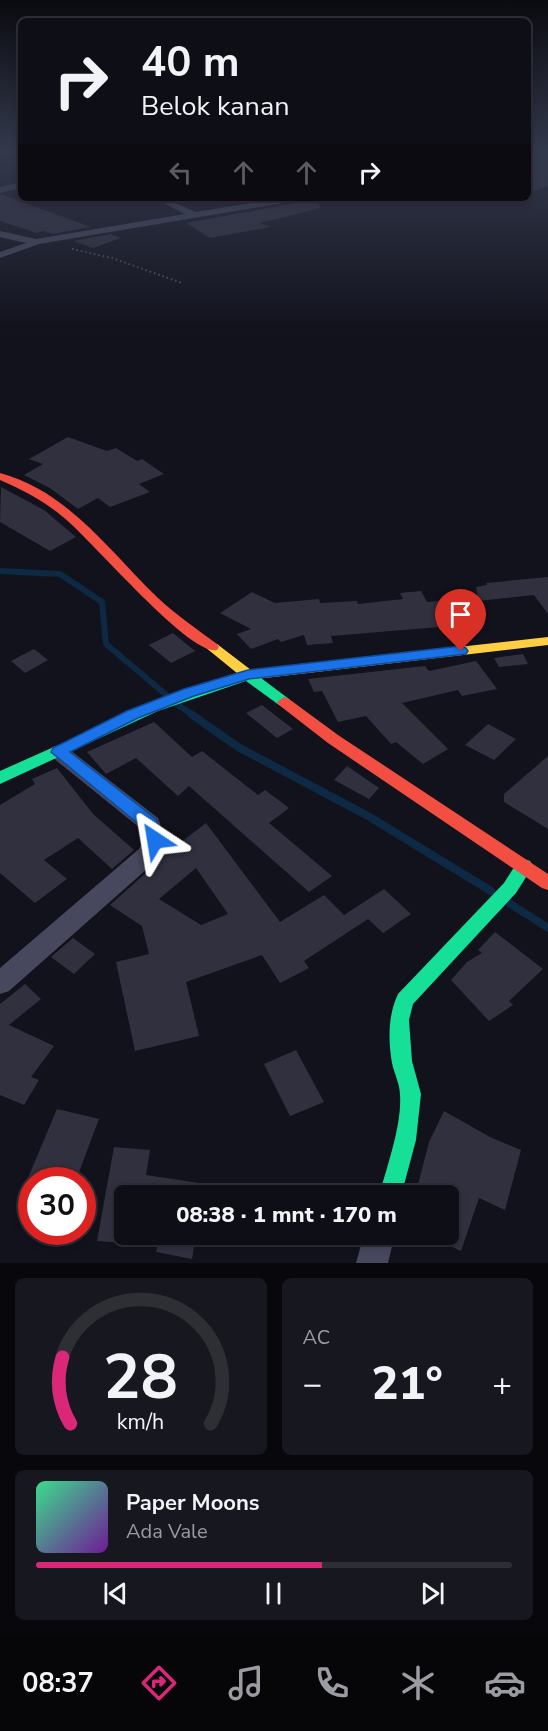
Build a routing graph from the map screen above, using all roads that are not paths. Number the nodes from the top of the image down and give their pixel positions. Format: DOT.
graph roads {
  1 [pos="188,212"];
  2 [pos="206,212"];
  3 [pos="193,214"];
  4 [pos="0,234"];
  5 [pos="36,242"];
  6 [pos="0,255"];
  7 [pos="0,476"];
  8 [pos="548,641"];
  9 [pos="248,675"];
  10 [pos="59,752"];
  11 [pos="0,778"];
  12 [pos="524,866"];
  13 [pos="548,883"];
  14 [pos="0,983"];
  15 [pos="393,1185"];
  16 [pos="377,1245"];
  17 [pos="372,1263"];
  1 -- 3 [label="street"];
  2 -- 3 [label="street"];
  3 -- 5 [label="street"];
  4 -- 5 [label="street"];
  5 -- 6 [label="street"];
  7 -- 9 [label="street"];
  8 -- 9 [label="street"];
  9 -- 10 [label="street"];
  9 -- 12 [label="street"];
  10 -- 11 [label="street"];
  10 -- 14 [label="street"];
  12 -- 13 [label="street"];
  12 -- 15 [label="street"];
  16 -- 17 [label="street"];
}
